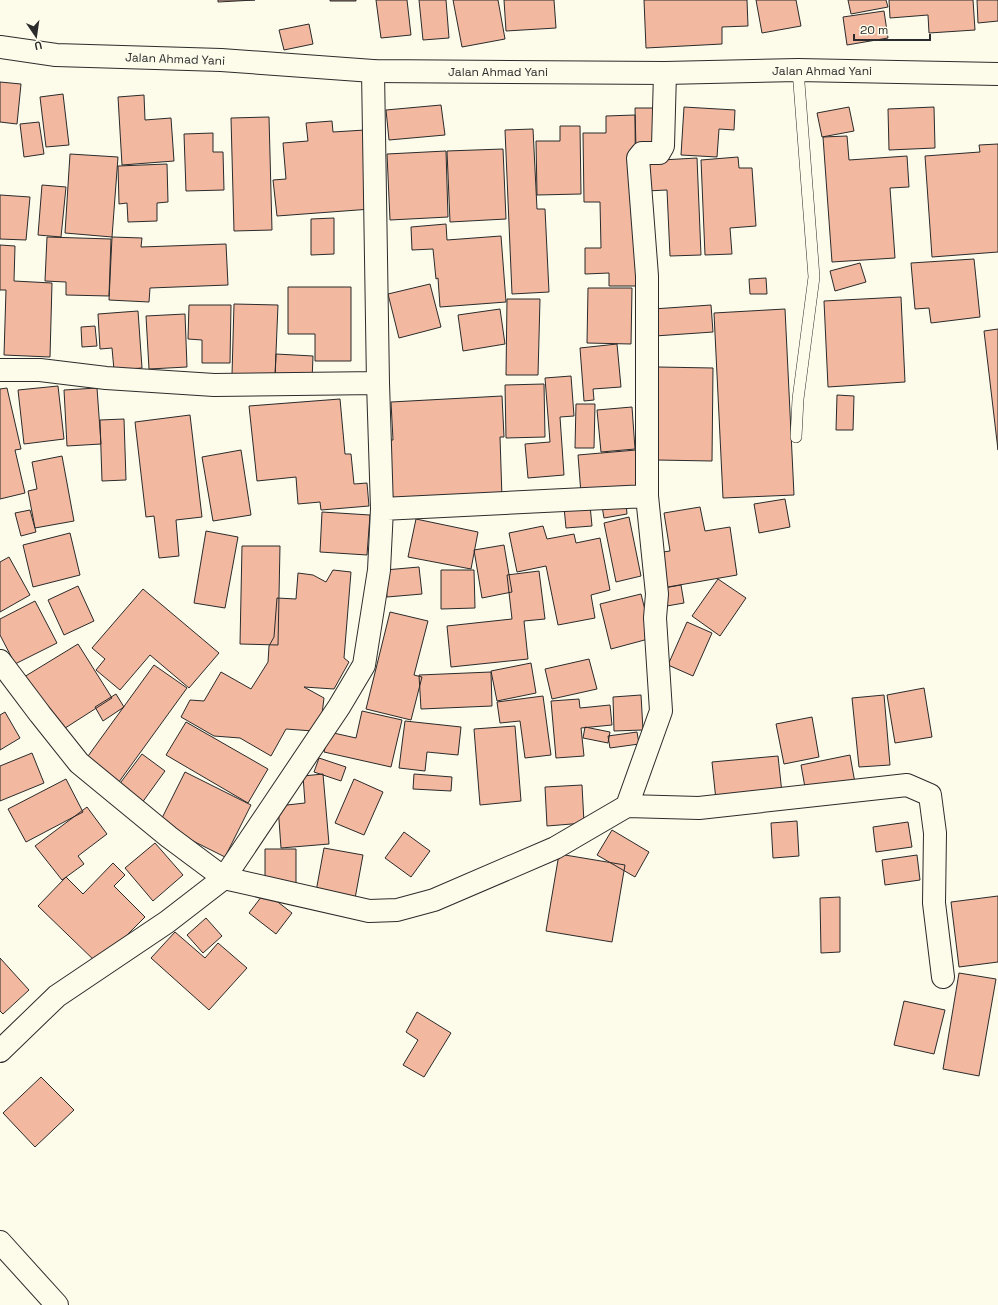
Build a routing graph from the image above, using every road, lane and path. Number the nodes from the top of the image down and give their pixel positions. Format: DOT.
graph roads {
  1 [pos="0,47"];
  2 [pos="798,70"];
  3 [pos="373,71"];
  4 [pos="665,73"];
  5 [pos="998,74"];
  6 [pos="0,370"];
  7 [pos="378,383"];
  8 [pos="796,437"];
  9 [pos="647,496"];
  10 [pos="382,509"];
  11 [pos="0,661"];
  12 [pos="627,806"];
  13 [pos="224,878"];
  14 [pos="943,977"];
  15 [pos="0,1052"];
  16 [pos="0,1242"];
  17 [pos="57,1305"];
  1 -- 3 [label="main road, Jalan Ahmad Yani"];
  2 -- 4 [label="main road, Jalan Ahmad Yani"];
  2 -- 5 [label="main road, Jalan Ahmad Yani"];
  2 -- 8 [label="lane"];
  3 -- 4 [label="main road, Jalan Ahmad Yani"];
  3 -- 7 [label="main road"];
  4 -- 9 [label="main road"];
  6 -- 7 [label="main road"];
  7 -- 10 [label="main road"];
  9 -- 10 [label="main road"];
  9 -- 12 [label="main road"];
  10 -- 13 [label="main road"];
  11 -- 13 [label="main road"];
  12 -- 13 [label="main road"];
  12 -- 14 [label="main road"];
  13 -- 15 [label="main road"];
  16 -- 17 [label="main road"];
}
